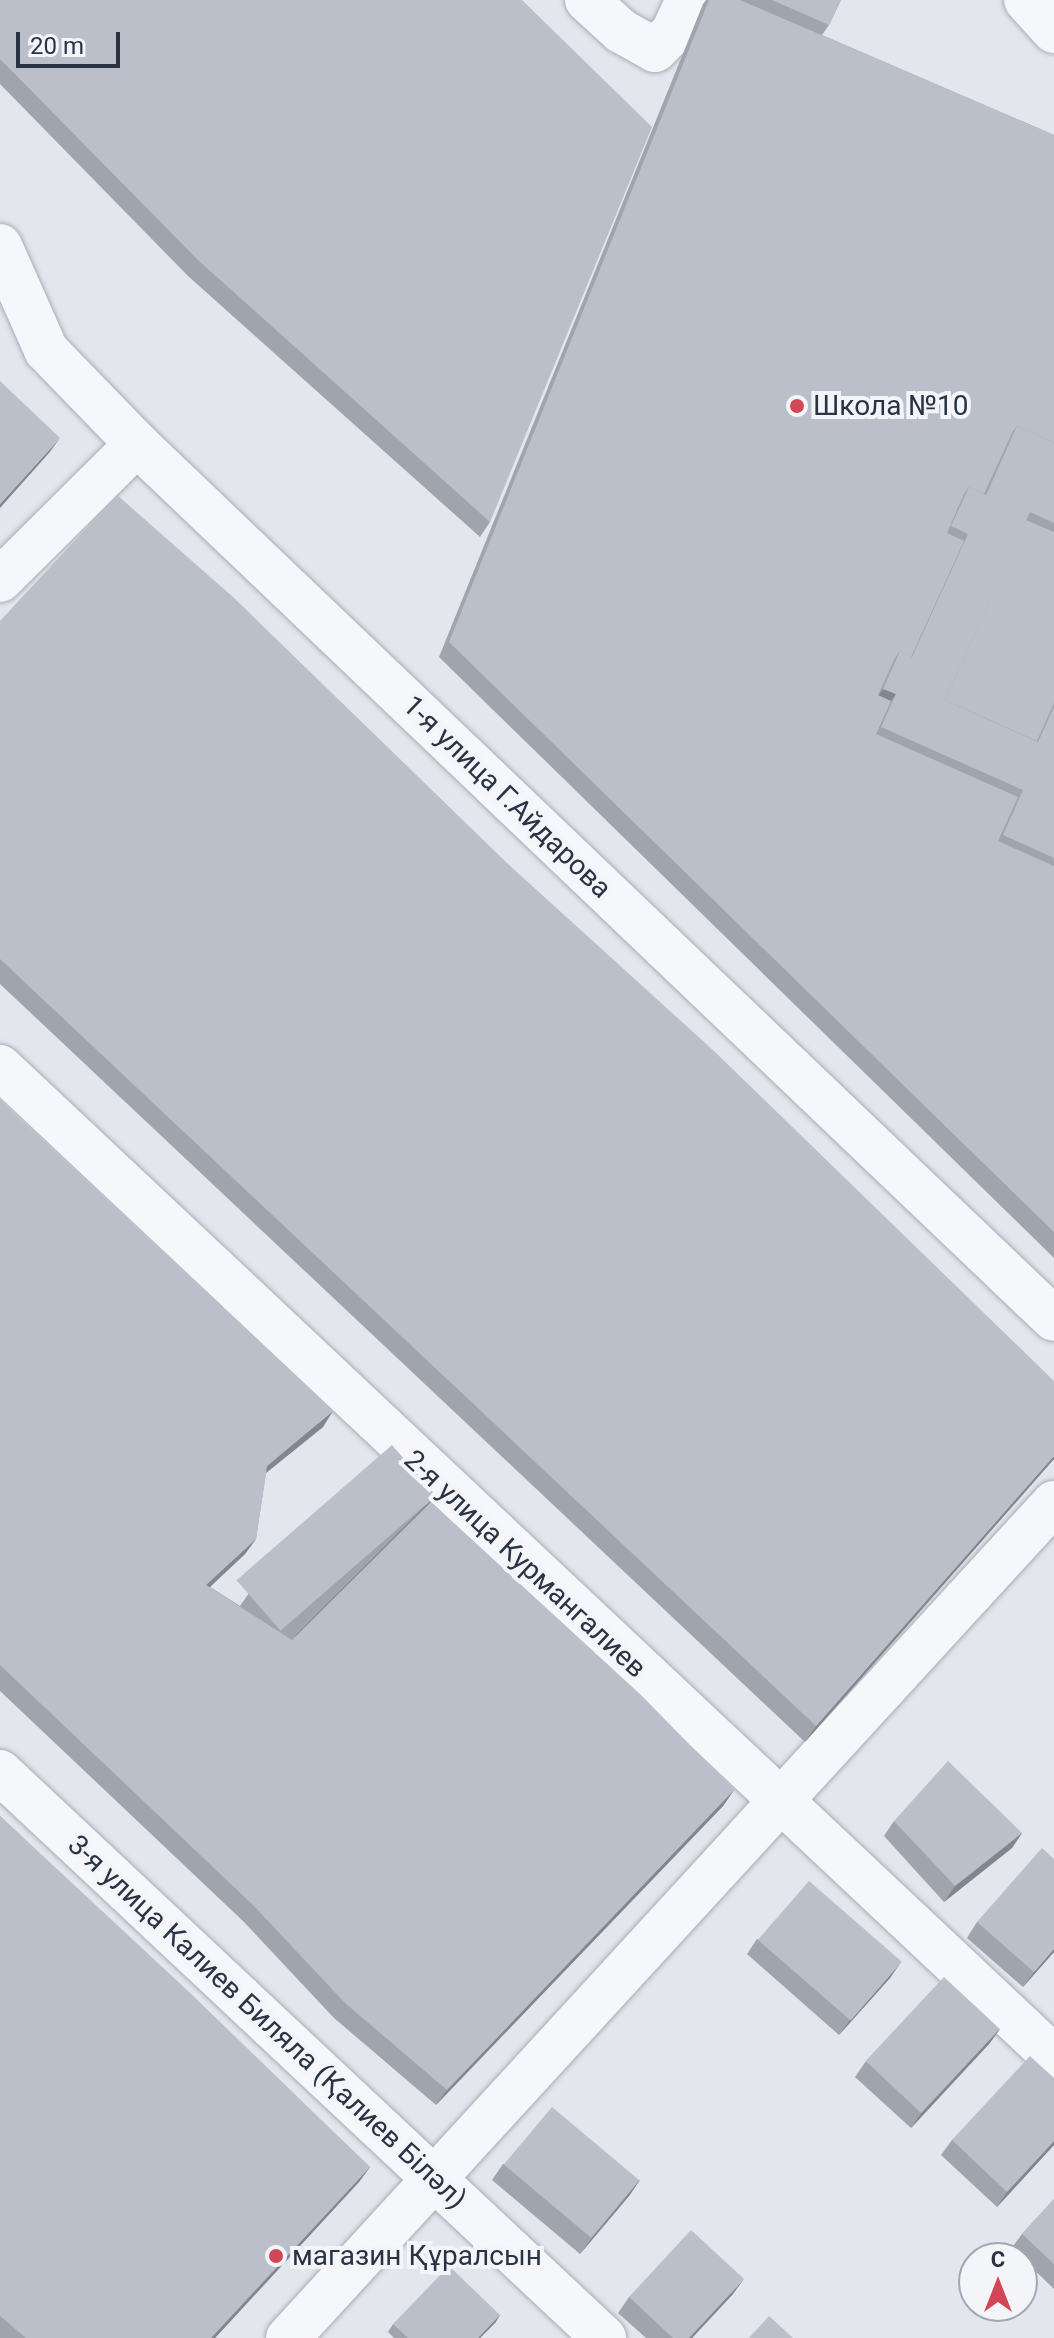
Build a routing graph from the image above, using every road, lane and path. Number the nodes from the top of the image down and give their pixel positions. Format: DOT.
graph roads {
  1 [pos="587,0"];
  2 [pos="688,0"];
  3 [pos="1026,0"];
  4 [pos="1054,31"];
  5 [pos="0,246"];
  6 [pos="137,444"];
  7 [pos="0,580"];
  8 [pos="0,1067"];
  9 [pos="1054,1319"];
  10 [pos="1054,1503"];
  11 [pos="0,1772"];
  12 [pos="779,1803"];
  13 [pos="1054,2057"];
  14 [pos="434,2179"];
  15 [pos="288,2338"];
  16 [pos="604,2338"];
  1 -- 2 [label="street"];
  3 -- 4 [label="street"];
  5 -- 6 [label="street, 1-я улица Г.Айдарова"];
  6 -- 7 [label="street"];
  6 -- 9 [label="street, 1-я улица Г.Айдарова"];
  8 -- 12 [label="street, 2-я улица Курмангалиев"];
  10 -- 12 [label="street"];
  11 -- 14 [label="street, 3-я улица Калиев Биляла (Қалиев Біләл)"];
  12 -- 13 [label="street, 2-я улица Курмангалиев"];
  12 -- 14 [label="street"];
  14 -- 15 [label="street"];
  14 -- 16 [label="street, 3-я улица Калиев Биляла (Қалиев Біләл)"];
}
